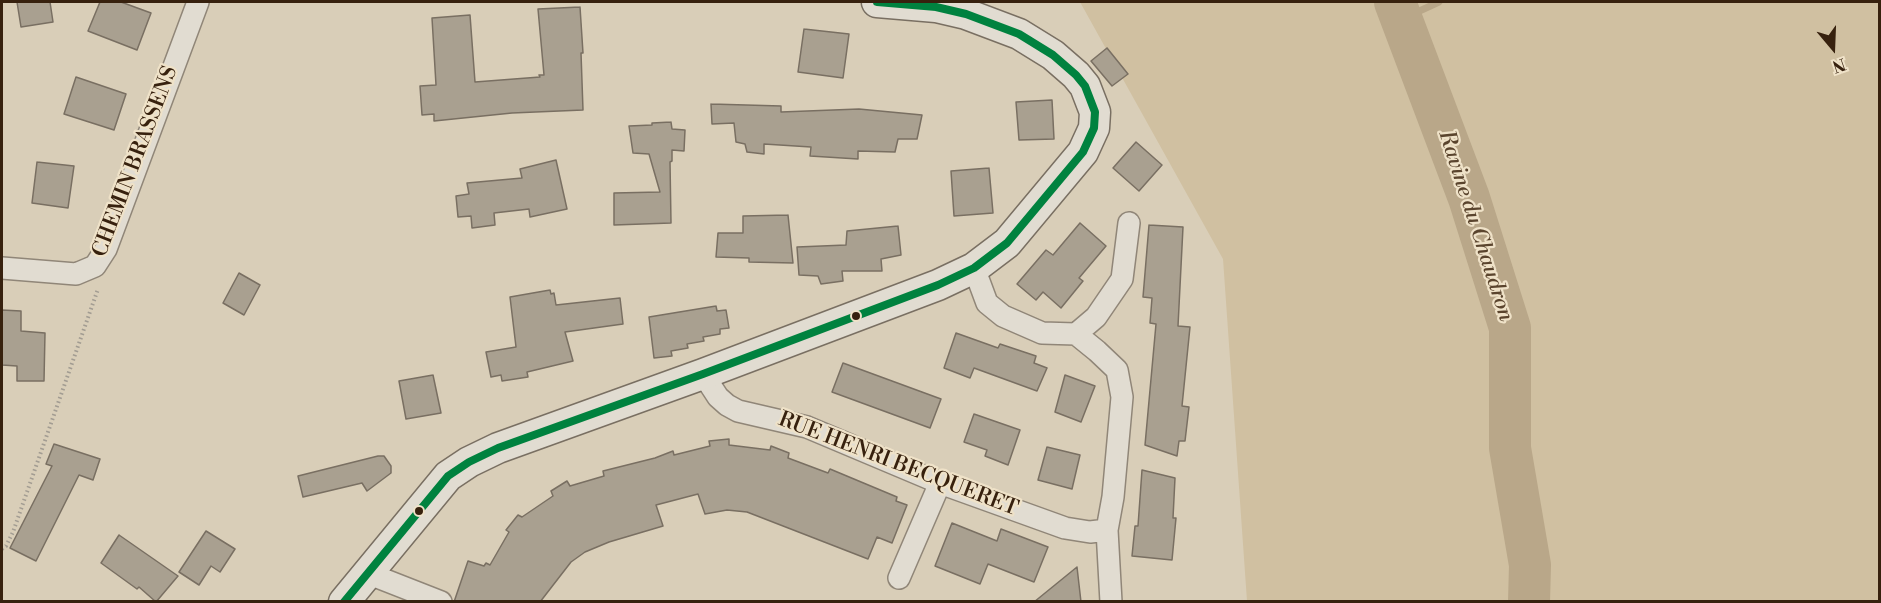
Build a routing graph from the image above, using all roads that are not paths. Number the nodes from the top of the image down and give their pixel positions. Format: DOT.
graph roads {
  1 [pos="198,2"];
  2 [pos="877,2"];
  3 [pos="1129,223"];
  4 [pos="2,267"];
  5 [pos="974,268"];
  6 [pos="1076,334"];
  7 [pos="703,374"];
  8 [pos="940,483"];
  9 [pos="1107,530"];
  10 [pos="367,573"];
  11 [pos="899,578"];
  12 [pos="344,602"];
  13 [pos="441,602"];
  14 [pos="1111,602"];
  1 -- 4 [label="street, CHEMIN BRASSENS"];
  2 -- 5 [label="street"];
  3 -- 6 [label="street"];
  5 -- 6 [label="street"];
  5 -- 7 [label="street"];
  6 -- 9 [label="street"];
  7 -- 8 [label="street, RUE HENRI BECQUERET"];
  7 -- 10 [label="street"];
  8 -- 9 [label="street, RUE HENRI BECQUERET"];
  8 -- 11 [label="street"];
  9 -- 14 [label="street"];
  10 -- 12 [label="street"];
  10 -- 13 [label="street"];
}
